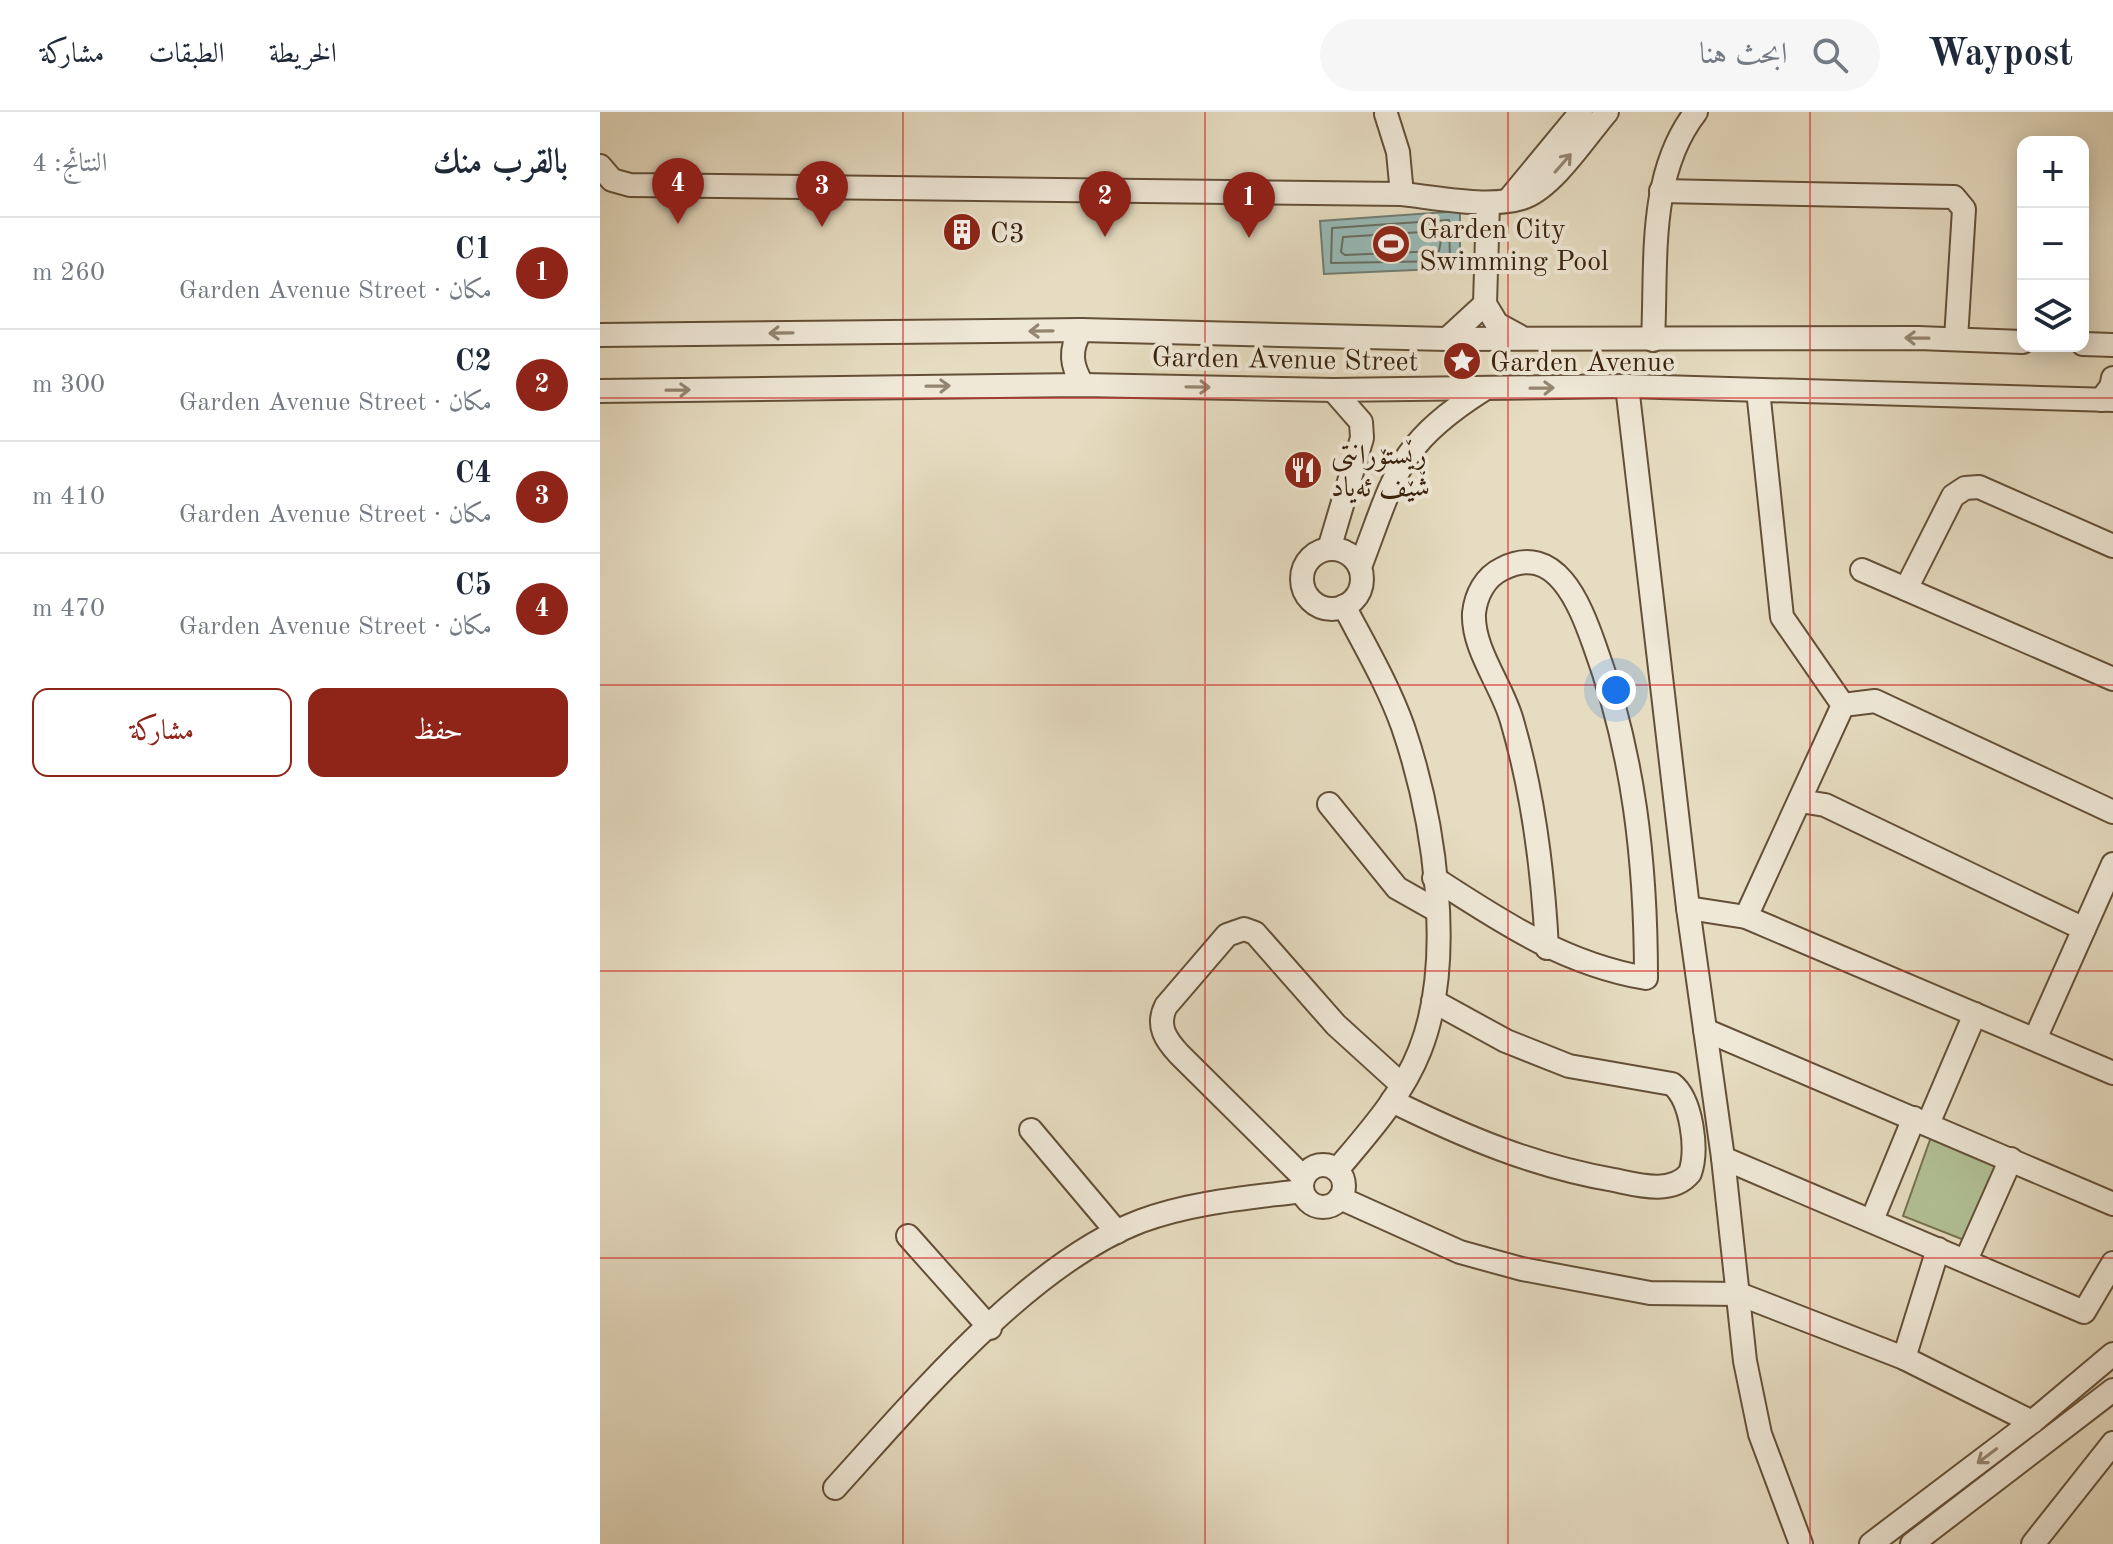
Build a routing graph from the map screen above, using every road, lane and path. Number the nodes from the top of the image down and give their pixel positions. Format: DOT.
graph roads {
  1 [pos="1581,112"];
  2 [pos="1607,112"];
  3 [pos="1696,112"];
  4 [pos="1386,114"];
  5 [pos="600,166"];
  6 [pos="1661,191"];
  7 [pos="1402,194"];
  8 [pos="1499,200"];
  9 [pos="1485,304"];
  10 [pos="1081,330"];
  11 [pos="600,335"];
  12 [pos="1520,337"];
  13 [pos="1447,339"];
  14 [pos="1956,339"];
  15 [pos="1653,340"];
  16 [pos="2017,342"];
  17 [pos="2098,344"];
  18 [pos="2113,367"];
  19 [pos="2113,378"];
  20 [pos="1083,385"];
  21 [pos="1627,386"];
  22 [pos="1484,389"];
  23 [pos="1333,390"];
  24 [pos="1758,390"];
  25 [pos="600,391"];
  26 [pos="2107,400"];
  27 [pos="2113,546"];
  28 [pos="1329,549"];
  29 [pos="1360,567"];
  30 [pos="1862,570"];
  31 [pos="1906,589"];
  32 [pos="1344,606"];
  33 [pos="2113,679"];
  34 [pos="1843,705"];
  35 [pos="1800,801"];
  36 [pos="1329,804"];
  37 [pos="2113,812"];
  38 [pos="2113,864"];
  39 [pos="1434,878"];
  40 [pos="1688,908"];
  41 [pos="1436,910"];
  42 [pos="1746,917"];
  43 [pos="2084,929"];
  44 [pos="1547,948"];
  45 [pos="1433,1001"];
  46 [pos="1975,1014"];
  47 [pos="1705,1030"];
  48 [pos="2035,1039"];
  49 [pos="2113,1073"];
  50 [pos="1397,1093"];
  51 [pos="1921,1121"];
  52 [pos="1031,1130"];
  53 [pos="1723,1158"];
  54 [pos="2011,1159"];
  55 [pos="1337,1170"];
  56 [pos="1303,1184"];
  57 [pos="1340,1198"];
  58 [pos="2113,1204"];
  59 [pos="1872,1220"];
  60 [pos="1117,1232"];
  61 [pos="908,1236"];
  62 [pos="1938,1249"];
  63 [pos="1966,1260"];
  64 [pos="2113,1263"];
  65 [pos="1739,1294"];
  66 [pos="990,1328"];
  67 [pos="2113,1354"];
  68 [pos="1904,1358"];
  69 [pos="2113,1390"];
  70 [pos="2032,1422"];
  71 [pos="2113,1443"];
  72 [pos="835,1488"];
  73 [pos="1801,1544"];
  74 [pos="1871,1544"];
  75 [pos="1912,1544"];
  76 [pos="2033,1544"];
  1 -- 8 [label="street"];
  8 -- 2 [label="street, one-way"];
  3 -- 6 [label="street"];
  4 -- 7 [label="street"];
  5 -- 7 [label="street"];
  6 -- 14 [label="street"];
  6 -- 15 [label="street"];
  7 -- 8 [label="street"];
  8 -- 9 [label="street"];
  9 -- 12 [label="street"];
  9 -- 13 [label="street"];
  10 -- 11 [label="street, Garden Avenue Street, one-way"];
  10 -- 13 [label="street, Garden Avenue Street"];
  10 -- 20 [label="street"];
  12 -- 13 [label="street, Garden Avenue Street"];
  12 -- 15 [label="street, Garden Avenue Street"];
  14 -- 15 [label="street, Garden Avenue Street, one-way"];
  14 -- 16 [label="street, Garden Avenue Street"];
  17 -- 18 [label="street"];
  19 -- 26 [label="street"];
  20 -- 23 [label="street, Garden Avenue Street, one-way"];
  25 -- 20 [label="street, Garden Avenue Street, one-way"];
  22 -- 21 [label="street, Garden Avenue Street, one-way"];
  21 -- 24 [label="street, Garden Avenue Street"];
  21 -- 40 [label="street"];
  22 -- 23 [label="street, Garden Avenue Street"];
  22 -- 29 [label="street"];
  23 -- 28 [label="street"];
  24 -- 26 [label="street, Garden Avenue Street"];
  24 -- 34 [label="street"];
  27 -- 31 [label="street"];
  28 -- 29 [label="street"];
  28 -- 32 [label="street"];
  29 -- 32 [label="street"];
  30 -- 31 [label="street"];
  31 -- 33 [label="street"];
  32 -- 39 [label="street"];
  34 -- 35 [label="street"];
  34 -- 37 [label="street"];
  35 -- 42 [label="street"];
  35 -- 43 [label="street"];
  36 -- 41 [label="street"];
  38 -- 43 [label="street"];
  39 -- 41 [label="street"];
  39 -- 44 [label="street"];
  40 -- 42 [label="street"];
  40 -- 47 [label="street"];
  41 -- 45 [label="street"];
  42 -- 46 [label="street"];
  43 -- 48 [label="street"];
  44 -- 44 [label="street"];
  45 -- 50 [label="street"];
  45 -- 50 [label="street"];
  46 -- 48 [label="street"];
  46 -- 51 [label="street"];
  47 -- 51 [label="street"];
  47 -- 53 [label="street"];
  48 -- 49 [label="street"];
  50 -- 55 [label="street"];
  50 -- 56 [label="street"];
  51 -- 54 [label="street"];
  51 -- 59 [label="street"];
  52 -- 60 [label="street"];
  53 -- 59 [label="street"];
  53 -- 65 [label="street"];
  54 -- 58 [label="street"];
  54 -- 63 [label="street"];
  55 -- 56 [label="street"];
  55 -- 57 [label="street"];
  56 -- 57 [label="street"];
  56 -- 60 [label="street"];
  57 -- 65 [label="street"];
  59 -- 62 [label="street"];
  60 -- 66 [label="street"];
  61 -- 66 [label="street"];
  62 -- 63 [label="street"];
  62 -- 68 [label="street"];
  63 -- 64 [label="street"];
  65 -- 68 [label="street"];
  65 -- 73 [label="street"];
  66 -- 72 [label="street"];
  67 -- 70 [label="street"];
  68 -- 70 [label="street"];
  69 -- 75 [label="street"];
  70 -- 74 [label="street, one-way"];
  71 -- 76 [label="street"];
}
